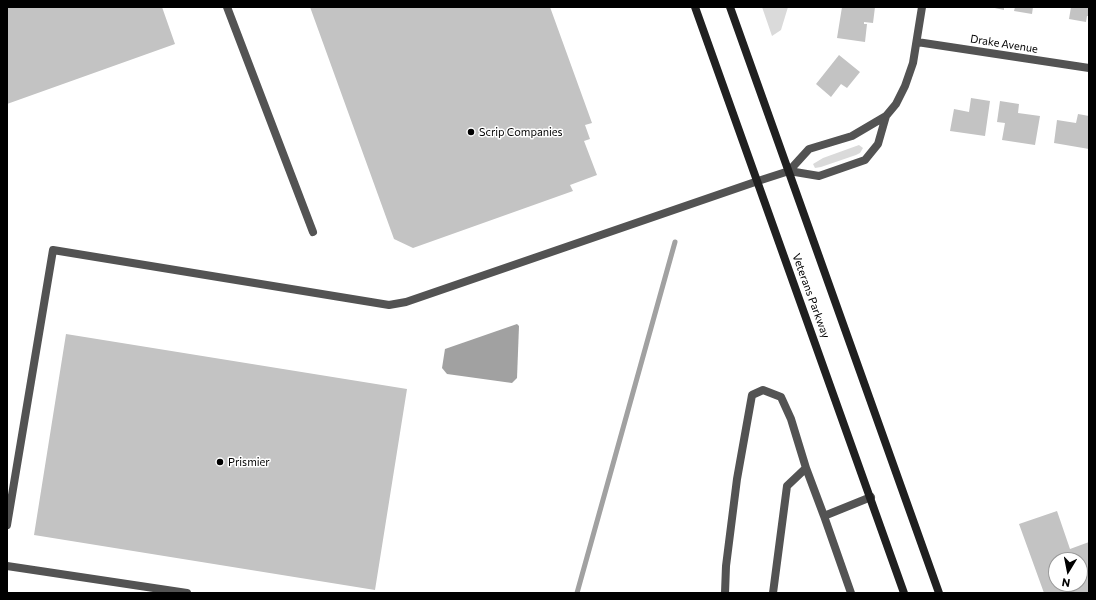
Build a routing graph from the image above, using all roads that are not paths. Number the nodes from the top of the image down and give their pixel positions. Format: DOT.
graph roads {
  1 [pos="227,7"];
  2 [pos="695,7"];
  3 [pos="730,7"];
  4 [pos="922,7"];
  5 [pos="916,42"];
  6 [pos="1089,68"];
  7 [pos="886,116"];
  8 [pos="789,171"];
  9 [pos="758,182"];
  10 [pos="313,232"];
  11 [pos="806,468"];
  12 [pos="870,497"];
  13 [pos="824,516"];
  14 [pos="7,525"];
  15 [pos="7,566"];
  16 [pos="187,593"];
  17 [pos="726,593"];
  18 [pos="773,593"];
  19 [pos="851,593"];
  20 [pos="904,593"];
  21 [pos="939,593"];
  1 -- 10 [label="street"];
  2 -- 9 [label="main road, Veterans Parkway"];
  3 -- 8 [label="main road, Veterans Parkway"];
  4 -- 5 [label="street"];
  5 -- 6 [label="street, Drake Avenue"];
  5 -- 7 [label="street"];
  7 -- 8 [label="street"];
  7 -- 8 [label="street"];
  8 -- 9 [label="street"];
  8 -- 21 [label="main road, Veterans Parkway"];
  9 -- 12 [label="main road, Veterans Parkway"];
  9 -- 14 [label="street"];
  11 -- 13 [label="street"];
  11 -- 17 [label="street"];
  11 -- 18 [label="street"];
  12 -- 13 [label="street"];
  12 -- 20 [label="main road, Veterans Parkway"];
  13 -- 19 [label="street"];
  15 -- 16 [label="street"];
}
